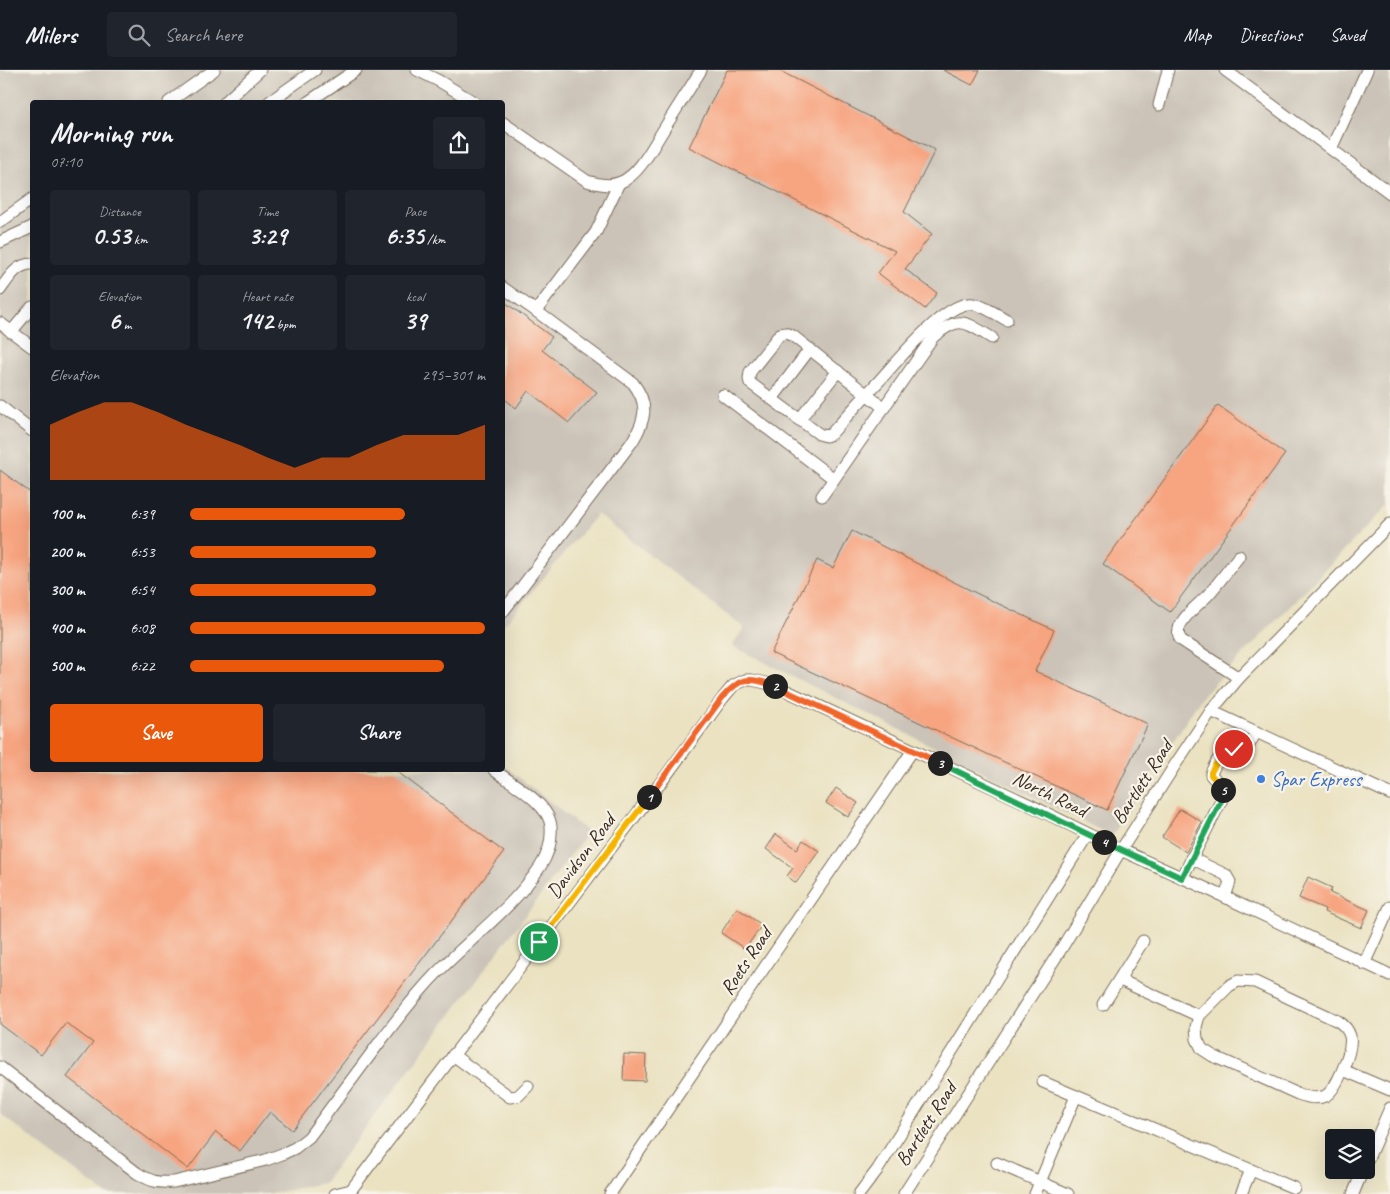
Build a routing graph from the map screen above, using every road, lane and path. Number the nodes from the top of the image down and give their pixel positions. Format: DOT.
graph roads {
  1 [pos="214,70"];
  2 [pos="260,70"];
  3 [pos="315,70"];
  4 [pos="356,70"];
  5 [pos="417,70"];
  6 [pos="701,70"];
  7 [pos="1168,70"];
  8 [pos="1224,70"];
  9 [pos="1367,70"];
  10 [pos="172,100"];
  11 [pos="227,100"];
  12 [pos="272,100"];
  13 [pos="311,100"];
  14 [pos="471,100"];
  15 [pos="1159,105"];
  16 [pos="505,124"];
  17 [pos="1330,149"];
  18 [pos="619,183"];
  19 [pos="1390,193"];
  20 [pos="30,200"];
  21 [pos="0,222"];
  22 [pos="30,228"];
  23 [pos="0,242"];
  24 [pos="30,264"];
  25 [pos="505,289"];
  26 [pos="0,290"];
  27 [pos="30,308"];
  28 [pos="536,311"];
  29 [pos="1006,320"];
  30 [pos="0,323"];
  31 [pos="11,332"];
  32 [pos="992,338"];
  33 [pos="30,346"];
  34 [pos="810,349"];
  35 [pos="838,371"];
  36 [pos="866,394"];
  37 [pos="723,395"];
  38 [pos="772,399"];
  39 [pos="0,406"];
  40 [pos="884,408"];
  41 [pos="799,420"];
  42 [pos="30,429"];
  43 [pos="834,480"];
  44 [pos="822,496"];
  45 [pos="1390,524"];
  46 [pos="1239,556"];
  47 [pos="505,609"];
  48 [pos="1239,678"];
  49 [pos="745,680"];
  50 [pos="1212,711"];
  51 [pos="1256,732"];
  52 [pos="913,750"];
  53 [pos="497,772"];
  54 [pos="1390,794"];
  55 [pos="1088,834"];
  56 [pos="1121,850"];
  57 [pos="1191,858"];
  58 [pos="1182,878"];
  59 [pos="1225,897"];
  60 [pos="1390,907"];
  61 [pos="1143,941"];
  62 [pos="1364,964"];
  63 [pos="1390,975"];
  64 [pos="1120,980"];
  65 [pos="1103,1005"];
  66 [pos="1199,1016"];
  67 [pos="454,1054"];
  68 [pos="0,1067"];
  69 [pos="1343,1070"];
  70 [pos="1043,1082"];
  71 [pos="528,1086"];
  72 [pos="1390,1090"];
  73 [pos="1076,1096"];
  74 [pos="1390,1108"];
  75 [pos="1375,1142"];
  76 [pos="997,1163"];
  77 [pos="1251,1170"];
  78 [pos="1359,1179"];
  79 [pos="1040,1182"];
  80 [pos="1294,1188"];
  81 [pos="354,1192"];
  82 [pos="335,1194"];
  83 [pos="610,1194"];
  84 [pos="859,1194"];
  85 [pos="904,1194"];
  86 [pos="1035,1194"];
  87 [pos="1068,1194"];
  88 [pos="1241,1194"];
  89 [pos="1353,1194"];
  1 -- 10 [label="street"];
  2 -- 11 [label="street"];
  3 -- 12 [label="street"];
  4 -- 13 [label="street"];
  5 -- 14 [label="street"];
  6 -- 18 [label="street"];
  7 -- 15 [label="street"];
  8 -- 17 [label="street"];
  9 -- 17 [label="street"];
  16 -- 18 [label="street"];
  17 -- 19 [label="street"];
  18 -- 28 [label="street"];
  20 -- 21 [label="street"];
  22 -- 23 [label="street"];
  24 -- 26 [label="street"];
  25 -- 28 [label="street"];
  27 -- 31 [label="street"];
  28 -- 47 [label="street"];
  29 -- 36 [label="street"];
  30 -- 31 [label="street"];
  31 -- 33 [label="street"];
  32 -- 40 [label="street"];
  34 -- 35 [label="street"];
  34 -- 38 [label="street"];
  34 -- 38 [label="street"];
  35 -- 36 [label="street"];
  35 -- 41 [label="street"];
  36 -- 40 [label="street"];
  36 -- 41 [label="street"];
  37 -- 43 [label="street"];
  38 -- 41 [label="street"];
  39 -- 42 [label="street"];
  40 -- 43 [label="street"];
  43 -- 44 [label="street"];
  45 -- 48 [label="street, Bartlett Road"];
  46 -- 48 [label="street"];
  48 -- 50 [label="street, Bartlett Road"];
  49 -- 52 [label="street, North Road"];
  49 -- 67 [label="street, Davidson Road"];
  50 -- 51 [label="street"];
  50 -- 56 [label="street, Bartlett Road"];
  51 -- 54 [label="street"];
  51 -- 57 [label="street"];
  52 -- 55 [label="street, North Road"];
  52 -- 83 [label="street, Roets Road"];
  53 -- 68 [label="street"];
  55 -- 56 [label="street, North Road"];
  55 -- 84 [label="street, Bartlett Road"];
  56 -- 58 [label="street, North Road"];
  56 -- 85 [label="street, Bartlett Road"];
  57 -- 58 [label="street"];
  57 -- 59 [label="street"];
  58 -- 59 [label="street, North Road"];
  59 -- 62 [label="street, North Road"];
  60 -- 62 [label="street"];
  61 -- 64 [label="street"];
  62 -- 63 [label="street, North Road"];
  64 -- 65 [label="street"];
  64 -- 66 [label="street"];
  66 -- 69 [label="street"];
  66 -- 69 [label="street"];
  67 -- 71 [label="street"];
  67 -- 81 [label="street, Davidson Road"];
  69 -- 72 [label="street"];
  70 -- 73 [label="street"];
  73 -- 77 [label="street"];
  73 -- 79 [label="street"];
  74 -- 75 [label="street"];
  76 -- 79 [label="street"];
  77 -- 80 [label="street"];
  77 -- 88 [label="street"];
  78 -- 89 [label="street"];
  79 -- 86 [label="street"];
  79 -- 87 [label="street"];
  81 -- 82 [label="street, Davidson Road"];
}
